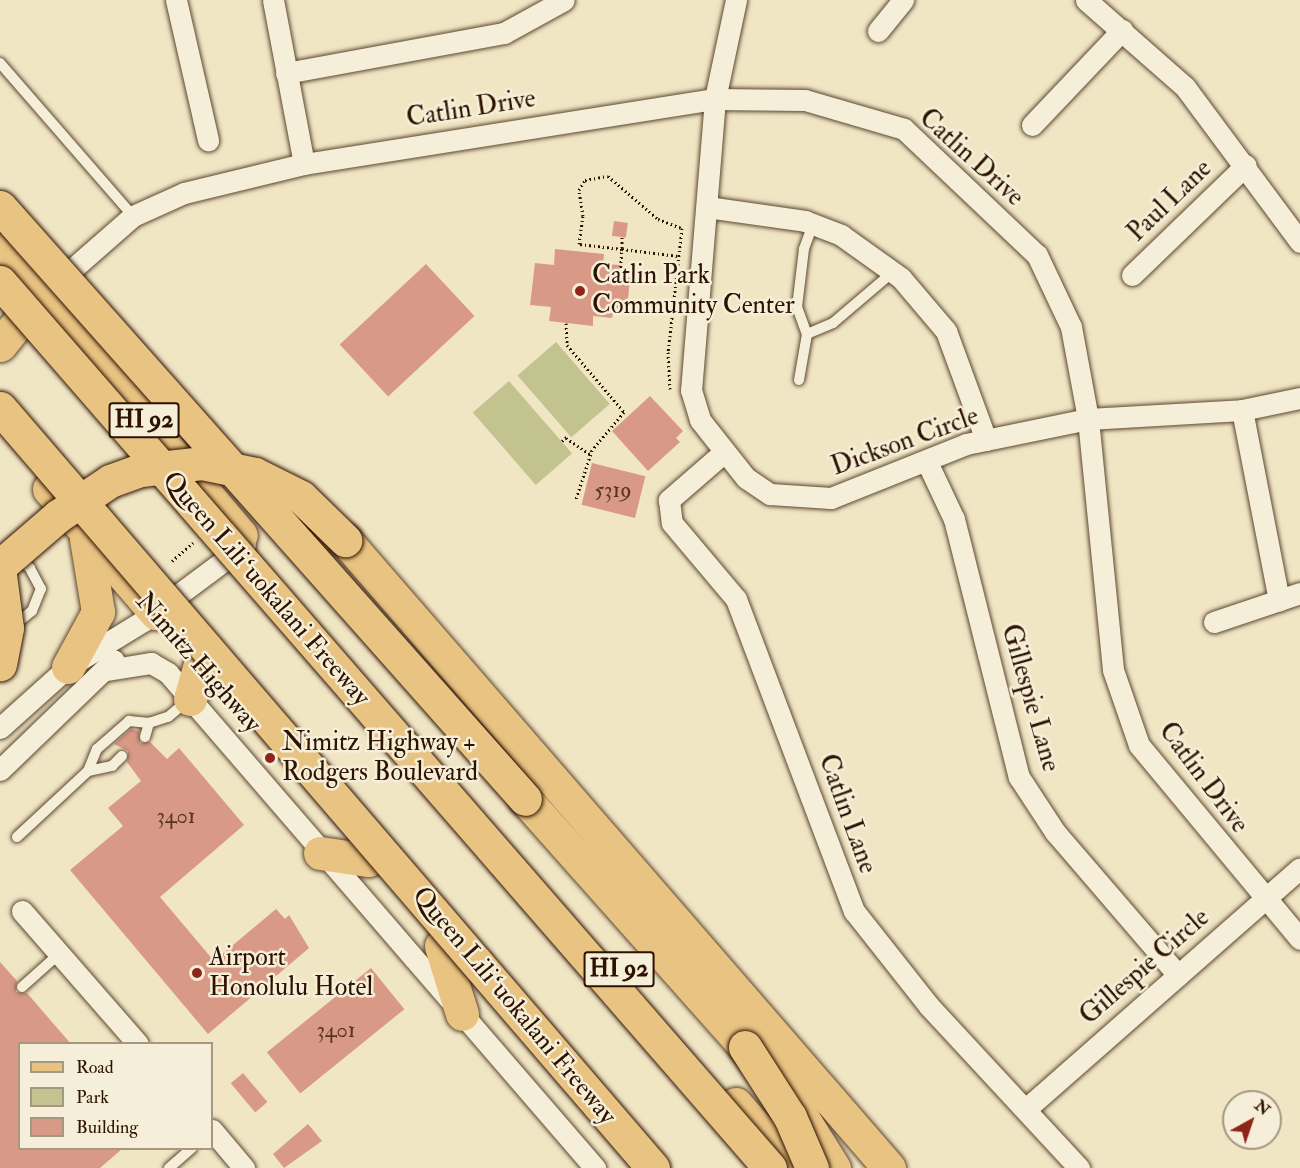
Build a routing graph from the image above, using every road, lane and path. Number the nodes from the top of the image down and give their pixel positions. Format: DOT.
graph roads {
  1 [pos="176,0"];
  2 [pos="273,0"];
  3 [pos="564,0"];
  4 [pos="736,0"];
  5 [pos="903,0"];
  6 [pos="1086,0"];
  7 [pos="1122,30"];
  8 [pos="878,31"];
  9 [pos="0,63"];
  10 [pos="286,73"];
  11 [pos="716,99"];
  12 [pos="1032,125"];
  13 [pos="208,140"];
  14 [pos="304,164"];
  15 [pos="1246,165"];
  16 [pos="0,207"];
  17 [pos="707,207"];
  18 [pos="133,216"];
  19 [pos="813,224"];
  20 [pos="622,237"];
  21 [pos="1300,242"];
  22 [pos="622,249"];
  23 [pos="679,256"];
  24 [pos="4,266"];
  25 [pos="73,269"];
  26 [pos="893,272"];
  27 [pos="1132,275"];
  28 [pos="620,276"];
  29 [pos="40,296"];
  30 [pos="0,321"];
  31 [pos="566,323"];
  32 [pos="807,334"];
  33 [pos="0,345"];
  34 [pos="799,380"];
  35 [pos="1300,398"];
  36 [pos="674,399"];
  37 [pos="0,408"];
  38 [pos="1242,410"];
  39 [pos="1088,419"];
  40 [pos="0,426"];
  41 [pos="987,440"];
  42 [pos="562,441"];
  43 [pos="723,453"];
  44 [pos="590,454"];
  45 [pos="927,462"];
  46 [pos="576,500"];
  47 [pos="84,535"];
  48 [pos="196,540"];
  49 [pos="248,543"];
  50 [pos="0,545"];
  51 [pos="172,561"];
  52 [pos="0,566"];
  53 [pos="0,575"];
  54 [pos="1300,593"];
  55 [pos="1279,600"];
  56 [pos="149,616"];
  57 [pos="1214,622"];
  58 [pos="0,636"];
  59 [pos="0,664"];
  60 [pos="200,665"];
  61 [pos="68,666"];
  62 [pos="107,670"];
  63 [pos="190,699"];
  64 [pos="149,723"];
  65 [pos="0,728"];
  66 [pos="144,737"];
  67 [pos="122,756"];
  68 [pos="0,770"];
  69 [pos="88,771"];
  70 [pos="17,837"];
  71 [pos="320,853"];
  72 [pos="368,860"];
  73 [pos="1300,868"];
  74 [pos="1263,899"];
  75 [pos="22,911"];
  76 [pos="1300,939"];
  77 [pos="441,946"];
  78 [pos="60,953"];
  79 [pos="1178,975"];
  80 [pos="22,987"];
  81 [pos="462,1014"];
  82 [pos="136,1042"];
  83 [pos="746,1047"];
  84 [pos="1027,1108"];
  85 [pos="213,1132"];
  86 [pos="191,1150"];
  87 [pos="791,1167"];
  88 [pos="169,1168"];
  89 [pos="244,1168"];
  90 [pos="595,1168"];
  91 [pos="635,1168"];
  92 [pos="653,1168"];
  93 [pos="834,1168"];
  94 [pos="889,1168"];
  95 [pos="1079,1168"];
  1 -- 13 [label="street"];
  2 -- 10 [label="street"];
  3 -- 10 [label="street"];
  4 -- 11 [label="street, Dickson Circle"];
  5 -- 8 [label="street"];
  6 -- 7 [label="street"];
  7 -- 12 [label="street"];
  7 -- 15 [label="street"];
  9 -- 18 [label="lane"];
  10 -- 14 [label="street"];
  11 -- 14 [label="street, Catlin Drive"];
  11 -- 17 [label="street, Dickson Circle"];
  11 -- 39 [label="street, Catlin Drive"];
  14 -- 18 [label="street, Catlin Drive"];
  15 -- 21 [label="street"];
  15 -- 27 [label="street, Paul Lane"];
  16 -- 83 [label="main road, bridge"];
  17 -- 19 [label="street"];
  17 -- 43 [label="street, Dickson Circle"];
  18 -- 25 [label="street, Catlin Drive"];
  19 -- 26 [label="street"];
  19 -- 32 [label="lane"];
  20 -- 22 [label="path"];
  22 -- 23 [label="path"];
  22 -- 23 [label="path"];
  22 -- 28 [label="path"];
  23 -- 36 [label="path"];
  24 -- 25 [label="main road"];
  24 -- 29 [label="main road, HI 92"];
  24 -- 87 [label="main road, Queen Liliʻuokalani Freeway, bridge"];
  25 -- 29 [label="street, Catlin Drive"];
  26 -- 32 [label="lane"];
  26 -- 41 [label="street"];
  29 -- 30 [label="main road"];
  29 -- 33 [label="main road"];
  29 -- 49 [label="main road, HI 92"];
  31 -- 44 [label="path"];
  32 -- 34 [label="lane"];
  35 -- 38 [label="street, Dickson Circle"];
  37 -- 92 [label="main road, Queen Liliʻuokalani Freeway, bridge"];
  38 -- 39 [label="street, Dickson Circle"];
  38 -- 55 [label="street"];
  39 -- 41 [label="street, Dickson Circle"];
  39 -- 74 [label="street, Catlin Drive"];
  40 -- 47 [label="main road, Nimitz Highway"];
  41 -- 45 [label="street, Dickson Circle"];
  42 -- 44 [label="path"];
  43 -- 45 [label="street, Dickson Circle"];
  43 -- 84 [label="street, Catlin Lane"];
  44 -- 46 [label="path"];
  45 -- 79 [label="street, Gillespie Lane"];
  47 -- 56 [label="main road, Nimitz Highway"];
  47 -- 61 [label="main road"];
  48 -- 51 [label="path"];
  49 -- 56 [label="street"];
  49 -- 87 [label="main road, HI 92"];
  50 -- 58 [label="lane"];
  52 -- 94 [label="main road, bridge"];
  53 -- 59 [label="main road, bridge"];
  54 -- 55 [label="street"];
  55 -- 57 [label="street"];
  56 -- 60 [label="main road, Nimitz Highway"];
  56 -- 61 [label="street"];
  56 -- 62 [label="street"];
  60 -- 63 [label="main road"];
  60 -- 72 [label="main road, Nimitz Highway"];
  61 -- 65 [label="street"];
  62 -- 63 [label="street"];
  62 -- 68 [label="street"];
  63 -- 64 [label="lane"];
  63 -- 71 [label="street"];
  64 -- 66 [label="lane"];
  64 -- 69 [label="lane"];
  67 -- 69 [label="lane"];
  69 -- 70 [label="lane"];
  71 -- 72 [label="main road"];
  71 -- 81 [label="street"];
  72 -- 77 [label="main road, Nimitz Highway"];
  73 -- 74 [label="street, Gillespie Circle"];
  74 -- 76 [label="street, Catlin Drive"];
  74 -- 79 [label="street, Gillespie Circle"];
  75 -- 78 [label="street"];
  77 -- 81 [label="main road"];
  77 -- 91 [label="main road, Nimitz Highway"];
  78 -- 80 [label="lane"];
  78 -- 82 [label="street"];
  79 -- 84 [label="street, Gillespie Circle"];
  81 -- 90 [label="street"];
  83 -- 87 [label="main road, bridge"];
  83 -- 93 [label="main road, bridge"];
  84 -- 95 [label="street, Catlin Lane"];
  85 -- 89 [label="street"];
  86 -- 88 [label="lane"];
}
